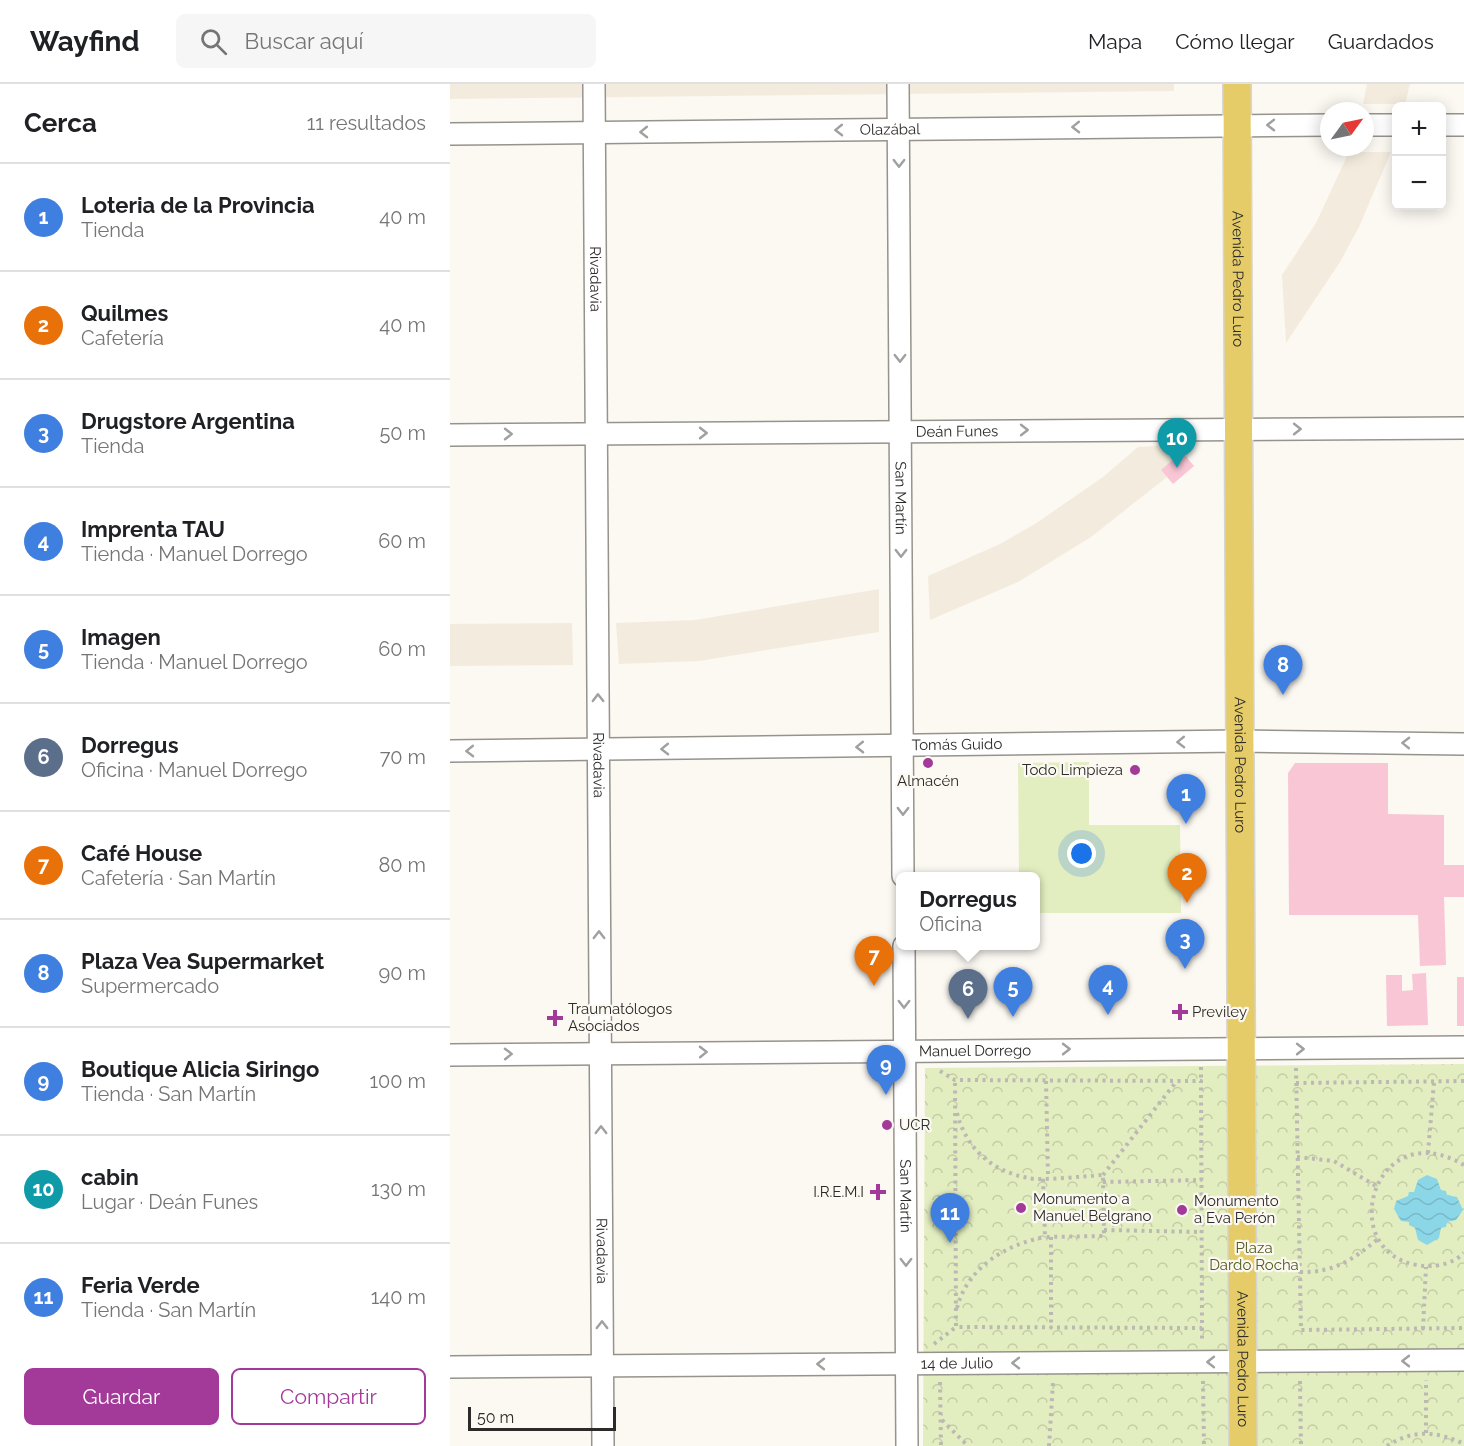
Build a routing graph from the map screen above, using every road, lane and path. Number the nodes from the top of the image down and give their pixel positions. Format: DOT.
graph roads {
  1 [pos="594,84"];
  2 [pos="898,84"];
  3 [pos="1237,84"];
  4 [pos="1374,124"];
  5 [pos="1237,125"];
  6 [pos="1320,125"];
  7 [pos="1392,125"];
  8 [pos="1446,125"];
  9 [pos="1464,125"];
  10 [pos="899,129"];
  11 [pos="594,132"];
  12 [pos="450,134"];
  13 [pos="1464,428"];
  14 [pos="1238,430"];
  15 [pos="901,431"];
  16 [pos="596,434"];
  17 [pos="450,435"];
  18 [pos="1240,741"];
  19 [pos="1464,744"];
  20 [pos="902,746"];
  21 [pos="598,749"];
  22 [pos="450,751"];
  23 [pos="903,872"];
  24 [pos="904,950"];
  25 [pos="1464,1047"];
  26 [pos="1241,1048"];
  27 [pos="904,1050"];
  28 [pos="600,1053"];
  29 [pos="450,1054"];
  30 [pos="1046,1080"];
  31 [pos="1176,1081"];
  32 [pos="1464,1081"];
  33 [pos="1434,1082"];
  34 [pos="956,1106"];
  35 [pos="1428,1153"];
  36 [pos="1297,1157"];
  37 [pos="1464,1165"];
  38 [pos="1103,1175"];
  39 [pos="1045,1177"];
  40 [pos="1202,1180"];
  41 [pos="1103,1182"];
  42 [pos="1376,1185"];
  43 [pos="1104,1230"];
  44 [pos="1202,1232"];
  45 [pos="1045,1237"];
  46 [pos="1051,1237"];
  47 [pos="1379,1238"];
  48 [pos="1464,1253"];
  49 [pos="1426,1267"];
  50 [pos="1300,1272"];
  51 [pos="956,1315"];
  52 [pos="1051,1328"];
  53 [pos="1464,1328"];
  54 [pos="1423,1329"];
  55 [pos="1464,1360"];
  56 [pos="1243,1362"];
  57 [pos="906,1364"];
  58 [pos="602,1366"];
  59 [pos="450,1367"];
  60 [pos="1426,1375"];
  61 [pos="1300,1377"];
  62 [pos="952,1381"];
  63 [pos="1042,1382"];
  64 [pos="1053,1382"];
  65 [pos="1064,1382"];
  66 [pos="1192,1382"];
  67 [pos="942,1420"];
  68 [pos="1426,1433"];
  69 [pos="1464,1444"];
  70 [pos="603,1446"];
  71 [pos="907,1446"];
  72 [pos="941,1446"];
  73 [pos="968,1446"];
  74 [pos="1049,1446"];
  75 [pos="1204,1446"];
  76 [pos="1243,1446"];
  77 [pos="1301,1446"];
  78 [pos="1387,1446"];
  1 -- 11 [label="street, Rivadavia"];
  2 -- 10 [label="street, San Martín"];
  3 -- 5 [label="main road, Avenida Pedro Luro"];
  4 -- 7 [label="street"];
  6 -- 5 [label="street, Olazábal, one-way"];
  5 -- 10 [label="street, Olazábal, one-way"];
  5 -- 14 [label="main road, Avenida Pedro Luro"];
  8 -- 9 [label="street"];
  10 -- 11 [label="street, Olazábal, one-way"];
  10 -- 15 [label="street, San Martín, one-way"];
  11 -- 12 [label="street, Olazábal"];
  11 -- 16 [label="street, Rivadavia"];
  14 -- 13 [label="street, Deán Funes, one-way"];
  15 -- 14 [label="street, Deán Funes, one-way"];
  14 -- 18 [label="main road, Avenida Pedro Luro"];
  16 -- 15 [label="street, Deán Funes, one-way"];
  15 -- 20 [label="street, San Martín, one-way"];
  17 -- 16 [label="street, Deán Funes, one-way"];
  21 -- 16 [label="street, Rivadavia, one-way"];
  19 -- 18 [label="street, Tomás Guido, one-way"];
  18 -- 20 [label="street, Tomás Guido, one-way"];
  18 -- 26 [label="main road, Avenida Pedro Luro"];
  20 -- 21 [label="street, Tomás Guido, one-way"];
  20 -- 23 [label="street, San Martín, one-way"];
  21 -- 22 [label="street, Tomás Guido, one-way"];
  28 -- 21 [label="street, Rivadavia, one-way"];
  24 -- 27 [label="street, San Martín, one-way"];
  26 -- 25 [label="street, Manuel Dorrego, one-way"];
  27 -- 26 [label="street, Manuel Dorrego, one-way"];
  26 -- 56 [label="main road, Avenida Pedro Luro"];
  28 -- 27 [label="street, Manuel Dorrego, one-way"];
  27 -- 57 [label="street, San Martín, one-way"];
  29 -- 28 [label="street, Manuel Dorrego, one-way"];
  58 -- 28 [label="street, Rivadavia, one-way"];
  30 -- 31 [label="path"];
  30 -- 34 [label="path"];
  30 -- 39 [label="path"];
  31 -- 38 [label="path"];
  31 -- 40 [label="path"];
  32 -- 33 [label="path"];
  33 -- 35 [label="path"];
  33 -- 36 [label="path"];
  34 -- 39 [label="path"];
  34 -- 51 [label="path"];
  35 -- 37 [label="path"];
  35 -- 42 [label="path"];
  36 -- 42 [label="path"];
  36 -- 50 [label="path"];
  38 -- 39 [label="path"];
  38 -- 41 [label="path"];
  39 -- 45 [label="path"];
  40 -- 41 [label="path"];
  40 -- 44 [label="path"];
  41 -- 43 [label="path"];
  42 -- 47 [label="path"];
  43 -- 44 [label="path"];
  43 -- 46 [label="path"];
  44 -- 52 [label="path"];
  45 -- 46 [label="path"];
  45 -- 51 [label="path"];
  46 -- 52 [label="path"];
  47 -- 49 [label="path"];
  47 -- 50 [label="path"];
  48 -- 49 [label="path"];
  49 -- 54 [label="path"];
  50 -- 54 [label="path"];
  51 -- 52 [label="path"];
  53 -- 54 [label="path"];
  55 -- 56 [label="street, 14 de Julio, one-way"];
  56 -- 57 [label="street, 14 de Julio, one-way"];
  56 -- 76 [label="main road, Avenida Pedro Luro"];
  57 -- 58 [label="street, 14 de Julio, one-way"];
  57 -- 71 [label="street, San Martín"];
  58 -- 59 [label="street, 14 de Julio"];
  58 -- 70 [label="street, Rivadavia"];
  60 -- 68 [label="path"];
  61 -- 77 [label="path"];
  62 -- 72 [label="path"];
  63 -- 64 [label="path"];
  64 -- 65 [label="path"];
  64 -- 74 [label="path"];
  66 -- 75 [label="path"];
  67 -- 73 [label="path"];
  68 -- 69 [label="path"];
  68 -- 78 [label="path"];
}
